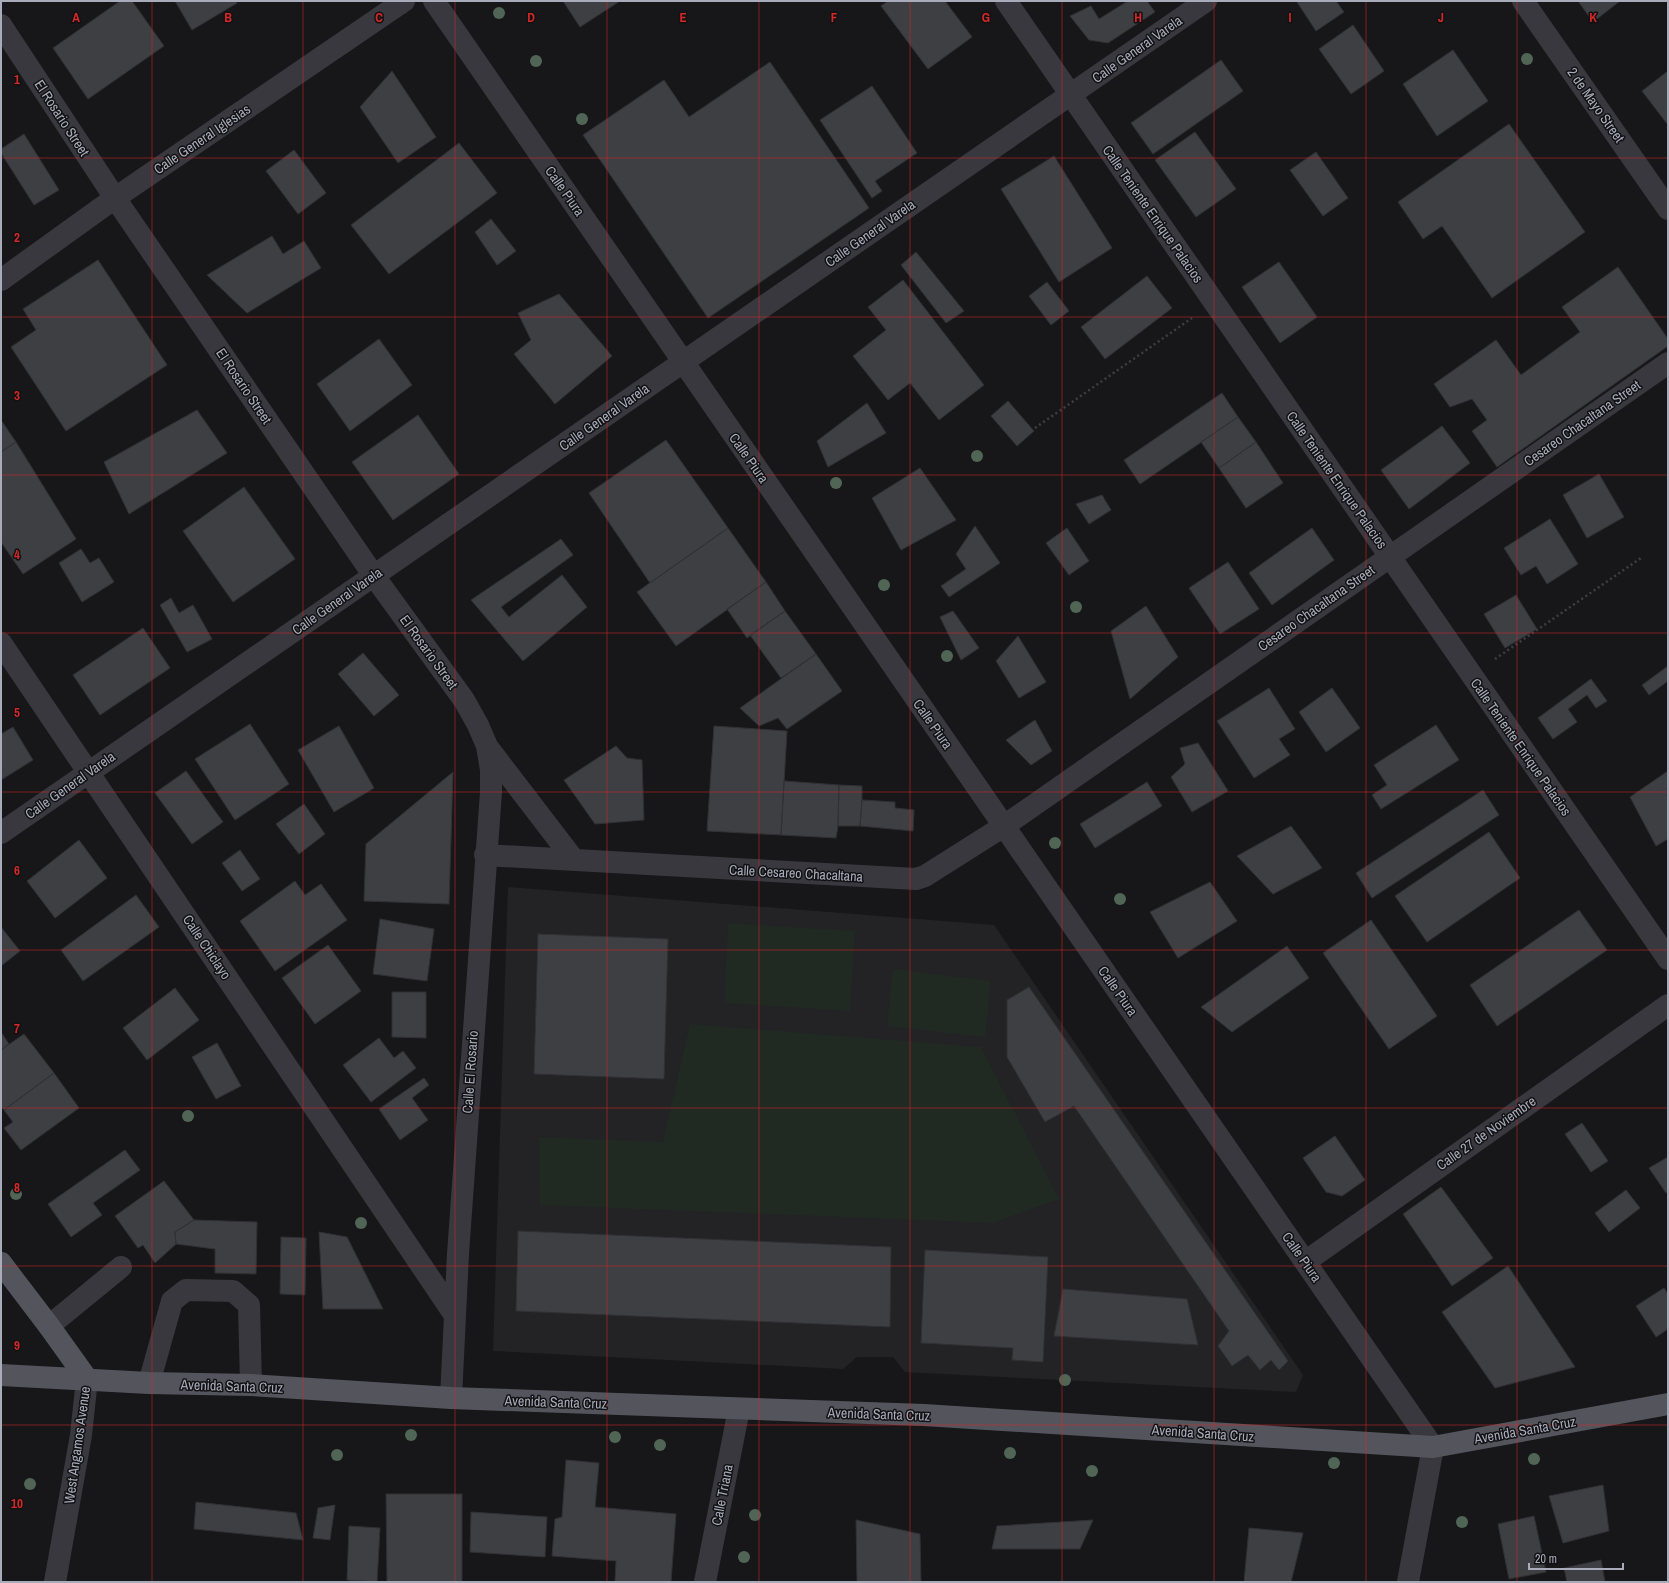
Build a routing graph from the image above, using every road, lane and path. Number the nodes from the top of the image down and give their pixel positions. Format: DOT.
graph roads {
  1 [pos="404,1"];
  2 [pos="434,1"];
  3 [pos="1006,1"];
  4 [pos="1206,1"];
  5 [pos="1523,1"];
  6 [pos="1,25"];
  7 [pos="1071,95"];
  8 [pos="116,198"];
  9 [pos="1668,209"];
  10 [pos="1,280"];
  11 [pos="1214,302"];
  12 [pos="683,362"];
  13 [pos="1668,363"];
  14 [pos="1035,428"];
  15 [pos="1390,557"];
  16 [pos="1641,558"];
  17 [pos="374,576"];
  18 [pos="1,642"];
  19 [pos="1472,675"];
  20 [pos="487,746"];
  21 [pos="90,772"];
  22 [pos="1004,826"];
  23 [pos="1,833"];
  24 [pos="485,855"];
  25 [pos="574,860"];
  26 [pos="1668,959"];
  27 [pos="1668,1005"];
  28 [pos="412,1252"];
  29 [pos="458,1254"];
  30 [pos="1305,1262"];
  31 [pos="1,1263"];
  32 [pos="121,1267"];
  33 [pos="454,1314"];
  34 [pos="49,1326"];
  35 [pos="1,1375"];
  36 [pos="87,1379"];
  37 [pos="149,1383"];
  38 [pos="251,1385"];
  39 [pos="451,1398"];
  40 [pos="1668,1404"];
  41 [pos="739,1408"];
  42 [pos="1433,1447"];
  43 [pos="55,1582"];
  44 [pos="705,1582"];
  45 [pos="1408,1582"];
  1 -- 8 [label="street, Calle General Iglesias"];
  2 -- 12 [label="street, Calle Piura"];
  3 -- 7 [label="street, Calle Teniente Enrique Palacios"];
  4 -- 7 [label="street, Calle General Varela"];
  5 -- 9 [label="street, 2 de Mayo Street"];
  6 -- 8 [label="street, El Rosario Street"];
  7 -- 11 [label="street, Calle Teniente Enrique Palacios"];
  7 -- 12 [label="street, Calle General Varela"];
  8 -- 10 [label="street, Calle General Iglesias"];
  8 -- 17 [label="street, El Rosario Street"];
  11 -- 14 [label="path"];
  11 -- 15 [label="street, Calle Teniente Enrique Palacios"];
  12 -- 17 [label="street, Calle General Varela"];
  12 -- 22 [label="street, Calle Piura"];
  13 -- 15 [label="street, Cesareo Chacaltana Street"];
  15 -- 19 [label="street, Calle Teniente Enrique Palacios"];
  15 -- 22 [label="street, Cesareo Chacaltana Street"];
  16 -- 19 [label="path"];
  17 -- 20 [label="street, El Rosario Street"];
  17 -- 21 [label="street, Calle General Varela"];
  18 -- 21 [label="street, Calle Chiclayo"];
  19 -- 26 [label="street, Calle Teniente Enrique Palacios"];
  20 -- 24 [label="street, Calle El Rosario"];
  20 -- 25 [label="street"];
  21 -- 23 [label="street, Calle General Varela"];
  21 -- 28 [label="street, Calle Chiclayo"];
  22 -- 25 [label="street, Calle Cesareo Chacaltana"];
  22 -- 30 [label="street, Calle Piura"];
  24 -- 25 [label="street, Calle Cesareo Chacaltana"];
  24 -- 29 [label="street, Calle El Rosario"];
  27 -- 30 [label="street, Calle 27 de Noviembre"];
  28 -- 29 [label="street"];
  28 -- 33 [label="street, Calle Chiclayo"];
  29 -- 33 [label="street, Calle El Rosario"];
  30 -- 42 [label="street, Calle Piura"];
  31 -- 34 [label="main road, West Angamos Avenue"];
  32 -- 34 [label="street"];
  33 -- 39 [label="street, Calle El Rosario"];
  34 -- 36 [label="main road, West Angamos Avenue"];
  35 -- 36 [label="main road, Avenida Santa Cruz"];
  36 -- 37 [label="main road, Avenida Santa Cruz"];
  36 -- 43 [label="street, West Angamos Avenue"];
  37 -- 38 [label="main road, Avenida Santa Cruz"];
  37 -- 38 [label="street"];
  38 -- 39 [label="main road, Avenida Santa Cruz"];
  39 -- 41 [label="main road, Avenida Santa Cruz"];
  40 -- 42 [label="main road, Avenida Santa Cruz"];
  41 -- 42 [label="main road, Avenida Santa Cruz"];
  41 -- 44 [label="street, Calle Triana"];
  42 -- 45 [label="street"];
}
